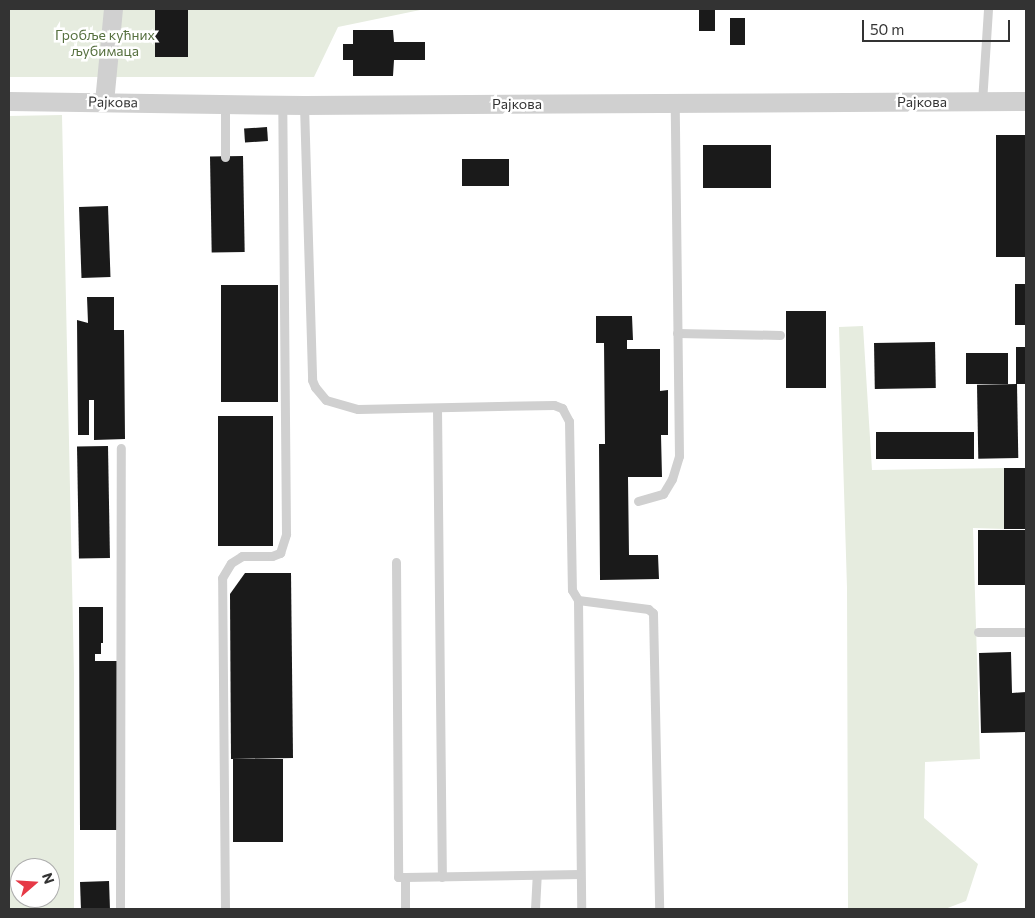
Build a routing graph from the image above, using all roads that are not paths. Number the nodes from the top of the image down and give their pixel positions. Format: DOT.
graph roads {
  1 [pos="113,9"];
  2 [pos="988,9"];
  3 [pos="9,101"];
  4 [pos="1026,101"];
  5 [pos="104,102"];
  6 [pos="982,102"];
  7 [pos="225,104"];
  8 [pos="675,104"];
  9 [pos="282,105"];
  10 [pos="304,105"];
  11 [pos="225,157"];
  12 [pos="677,333"];
  13 [pos="780,335"];
  14 [pos="437,408"];
  15 [pos="121,448"];
  16 [pos="638,501"];
  17 [pos="396,562"];
  18 [pos="578,600"];
  19 [pos="978,632"];
  20 [pos="1026,632"];
  21 [pos="580,874"];
  22 [pos="537,875"];
  23 [pos="405,877"];
  24 [pos="442,877"];
  25 [pos="120,909"];
  26 [pos="225,909"];
  27 [pos="405,909"];
  28 [pos="535,909"];
  29 [pos="580,909"];
  30 [pos="658,909"];
  1 -- 5 [label="street"];
  2 -- 6 [label="lane"];
  3 -- 5 [label="street, Рајкова"];
  4 -- 6 [label="street, Рајкова"];
  5 -- 7 [label="street, Рајкова"];
  6 -- 8 [label="street, Рајкова"];
  7 -- 9 [label="street, Рајкова"];
  7 -- 11 [label="lane"];
  8 -- 10 [label="street, Рајкова"];
  8 -- 12 [label="lane"];
  9 -- 10 [label="street, Рајкова"];
  9 -- 26 [label="lane"];
  10 -- 14 [label="lane"];
  12 -- 13 [label="lane"];
  12 -- 16 [label="lane"];
  14 -- 18 [label="lane"];
  14 -- 24 [label="lane"];
  15 -- 25 [label="lane"];
  17 -- 23 [label="lane"];
  18 -- 21 [label="lane"];
  18 -- 30 [label="lane"];
  19 -- 20 [label="lane"];
  21 -- 22 [label="lane"];
  21 -- 29 [label="lane"];
  22 -- 24 [label="lane"];
  22 -- 28 [label="lane"];
  23 -- 24 [label="lane"];
  23 -- 27 [label="lane"];
}
